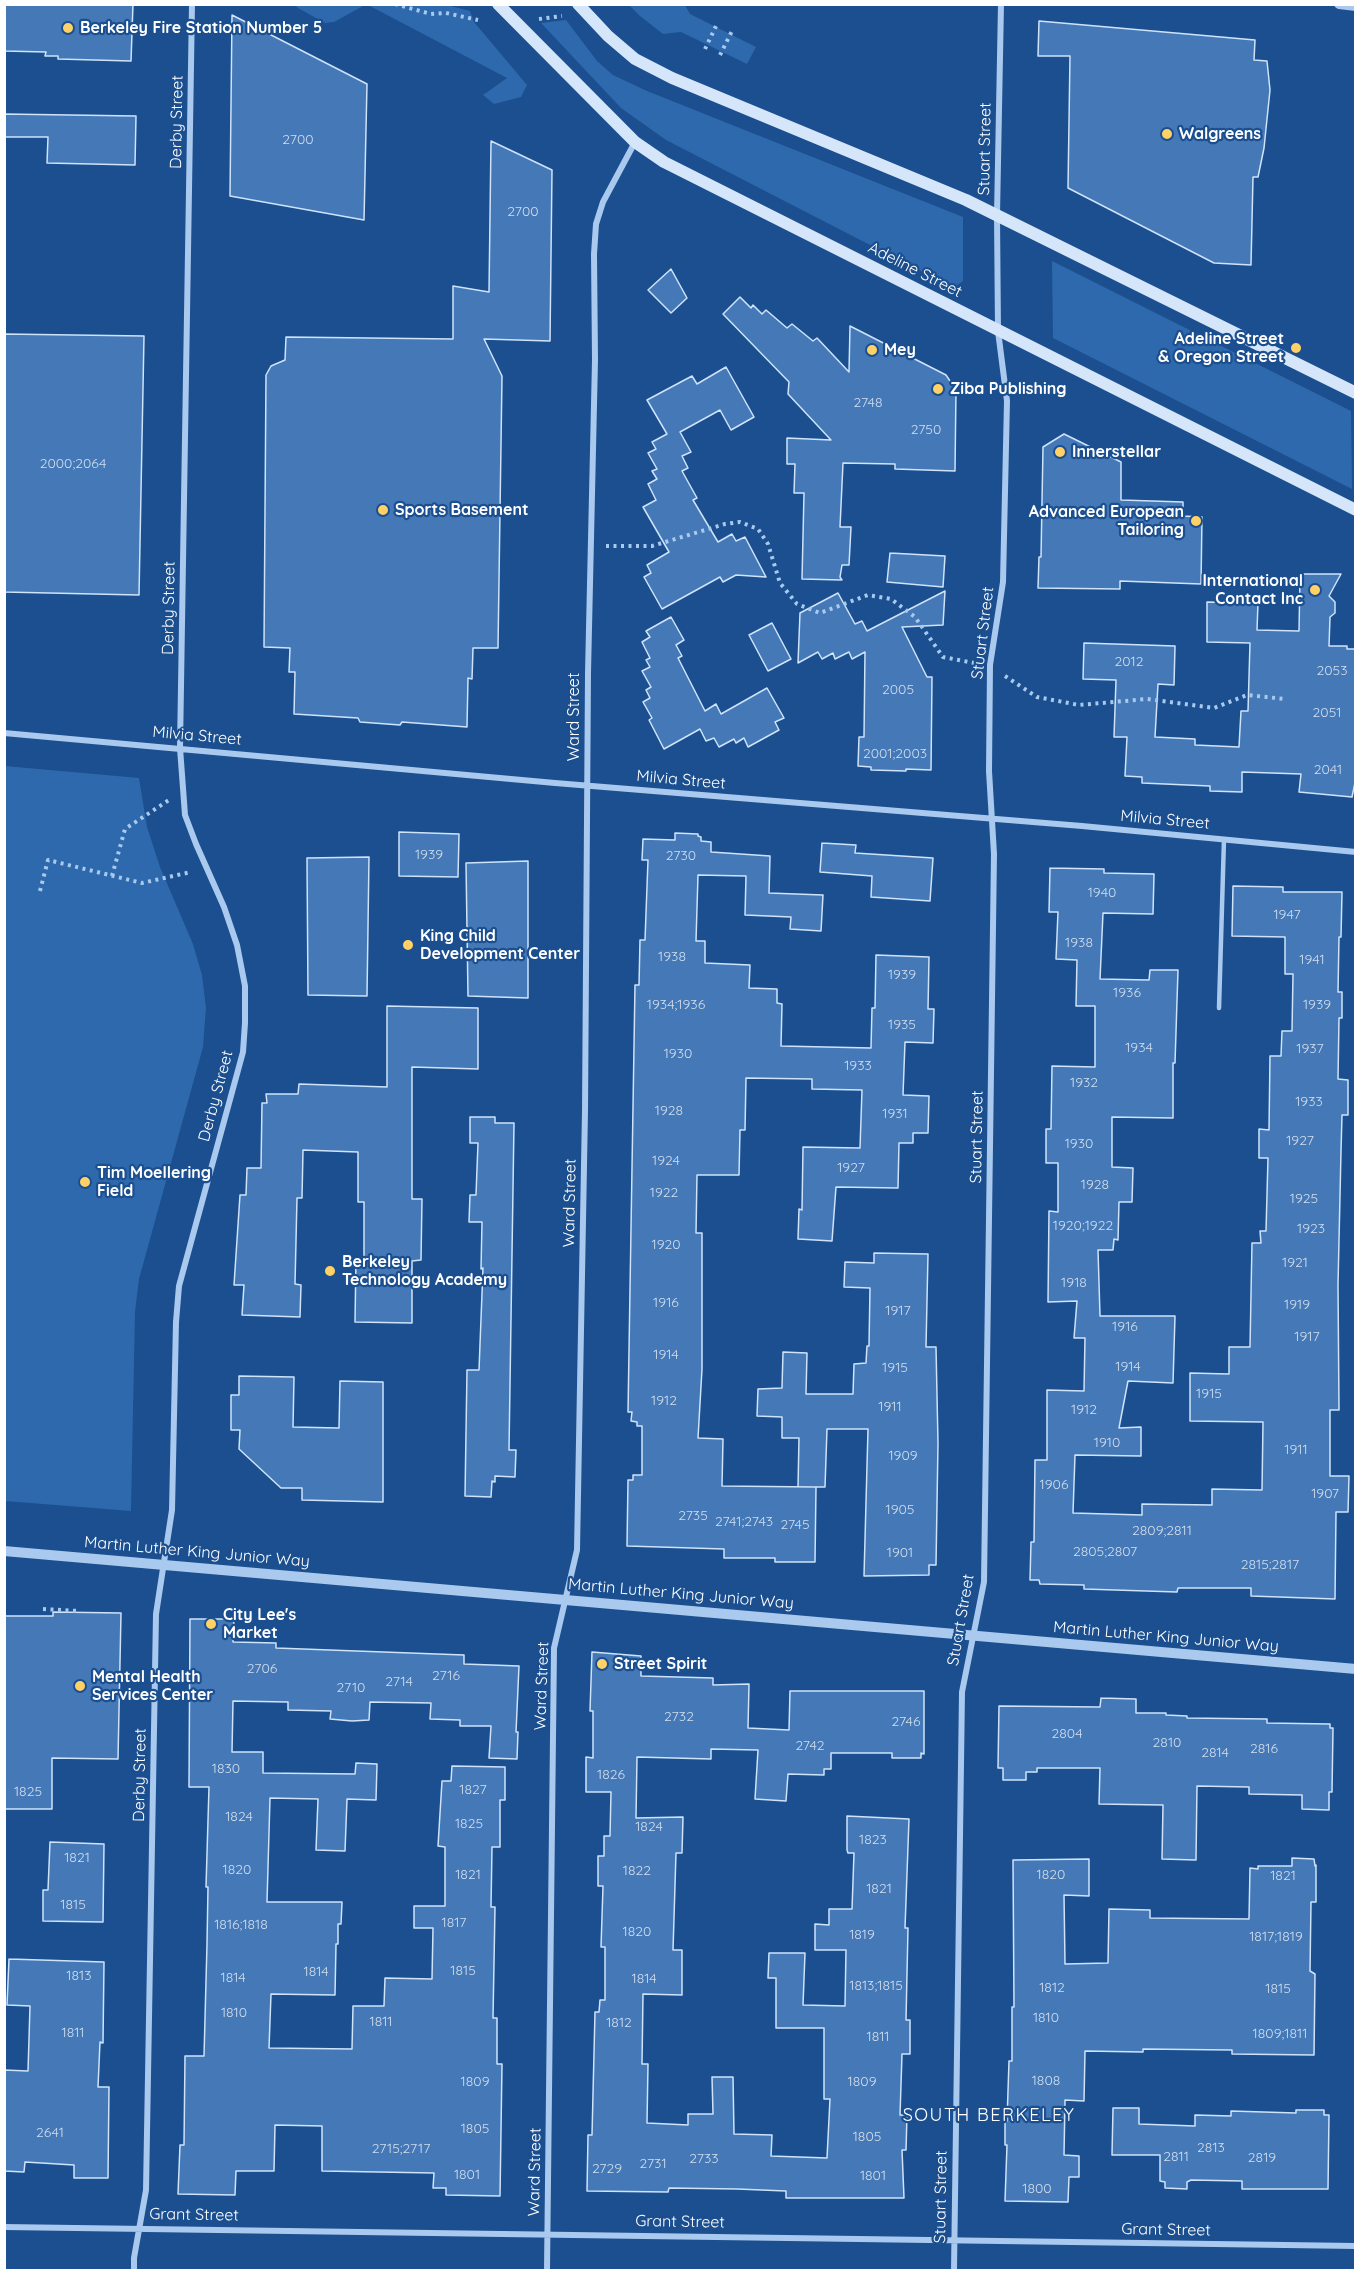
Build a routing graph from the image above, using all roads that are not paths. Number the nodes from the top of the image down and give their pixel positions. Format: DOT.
graph roads {
  1 [pos="192,4"];
  2 [pos="498,4"];
  3 [pos="578,4"];
  4 [pos="1001,4"];
  5 [pos="1339,4"];
  6 [pos="1356,6"];
  7 [pos="635,142"];
  8 [pos="998,215"];
  9 [pos="998,331"];
  10 [pos="1356,393"];
  11 [pos="1356,510"];
  12 [pos="4,733"];
  13 [pos="180,748"];
  14 [pos="588,785"];
  15 [pos="992,819"];
  16 [pos="1224,839"];
  17 [pos="1356,852"];
  18 [pos="1220,1008"];
  19 [pos="4,1551"];
  20 [pos="164,1564"];
  21 [pos="566,1599"];
  22 [pos="974,1635"];
  23 [pos="1356,1669"];
  24 [pos="4,2227"];
  25 [pos="139,2228"];
  26 [pos="547,2233"];
  27 [pos="954,2241"];
  28 [pos="1356,2246"];
  29 [pos="134,2271"];
  30 [pos="547,2271"];
  31 [pos="954,2271"];
  1 -- 13 [label="street, Derby Street"];
  2 -- 7 [label="main road, Adeline Street"];
  3 -- 8 [label="main road"];
  4 -- 8 [label="street, Stuart Street"];
  5 -- 6 [label="street"];
  7 -- 9 [label="main road, Adeline Street"];
  7 -- 14 [label="street, Ward Street"];
  8 -- 9 [label="street, Stuart Street"];
  8 -- 10 [label="main road"];
  9 -- 11 [label="main road, Adeline Street"];
  9 -- 15 [label="street, Stuart Street"];
  12 -- 13 [label="street, Milvia Street"];
  13 -- 14 [label="street, Milvia Street"];
  13 -- 20 [label="street, Derby Street"];
  14 -- 15 [label="street, Milvia Street"];
  14 -- 21 [label="street, Ward Street"];
  15 -- 16 [label="street, Milvia Street"];
  15 -- 22 [label="street, Stuart Street"];
  16 -- 17 [label="street, Milvia Street"];
  16 -- 18 [label="lane"];
  19 -- 20 [label="street, Martin Luther King Junior Way"];
  20 -- 21 [label="street, Martin Luther King Junior Way"];
  20 -- 25 [label="street, Derby Street"];
  21 -- 22 [label="street, Martin Luther King Junior Way"];
  21 -- 26 [label="street, Ward Street"];
  22 -- 23 [label="street, Martin Luther King Junior Way"];
  22 -- 27 [label="street, Stuart Street"];
  24 -- 25 [label="street, Grant Street"];
  25 -- 26 [label="street, Grant Street"];
  25 -- 29 [label="street, Derby Street"];
  26 -- 27 [label="street, Grant Street"];
  26 -- 30 [label="street, Ward Street"];
  27 -- 28 [label="street, Grant Street"];
  27 -- 31 [label="street, Stuart Street"];
}
